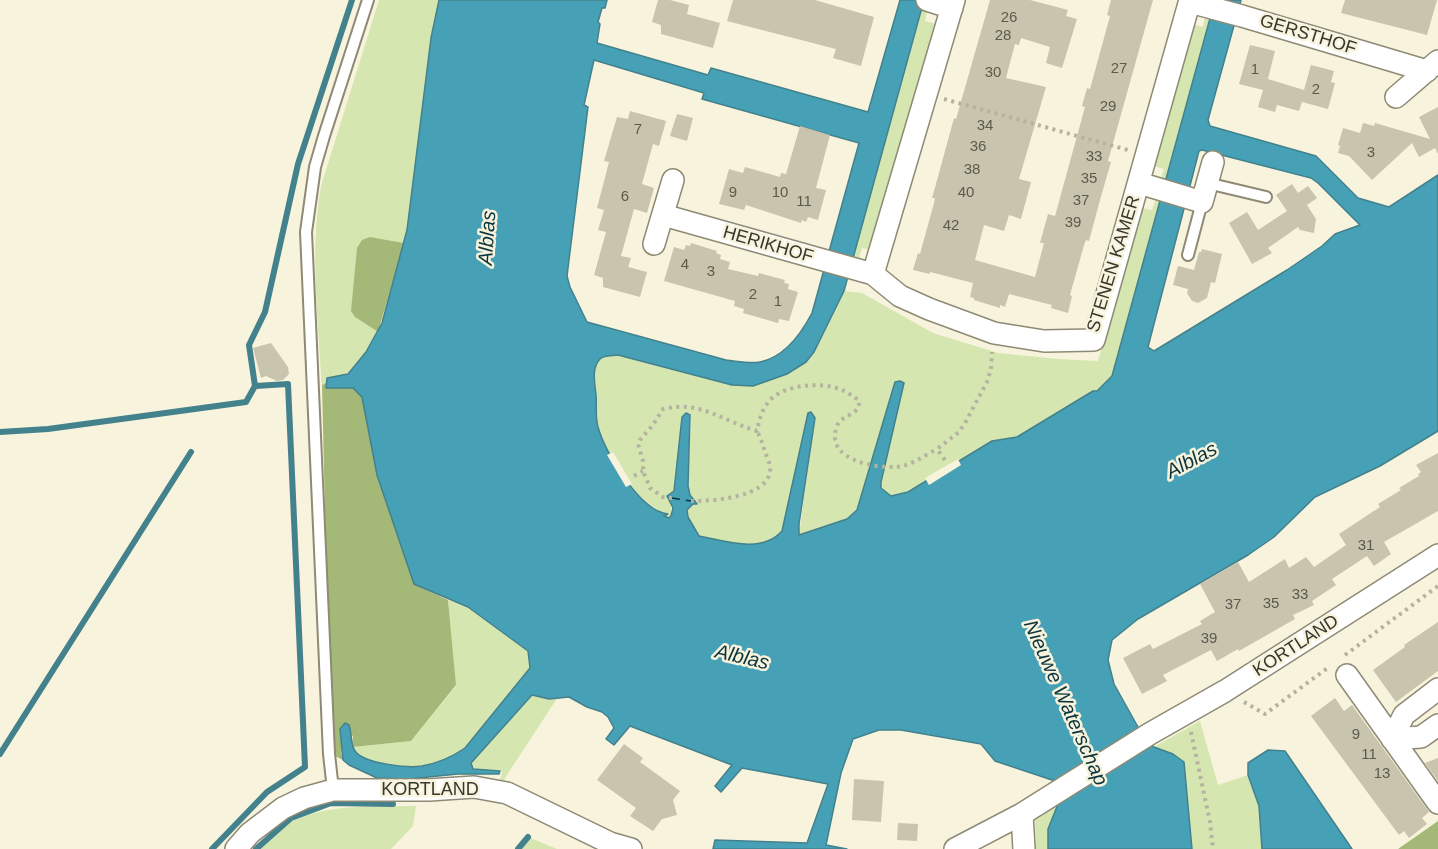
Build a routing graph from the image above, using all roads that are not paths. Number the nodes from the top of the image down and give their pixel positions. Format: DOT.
graph roads {
  1 [pos="368,0"];
  2 [pos="928,1"];
  3 [pos="1196,3"];
  4 [pos="953,4"];
  5 [pos="1432,66"];
  6 [pos="1396,97"];
  7 [pos="1213,162"];
  8 [pos="673,180"];
  9 [pos="1144,185"];
  10 [pos="1201,195"];
  11 [pos="1266,197"];
  12 [pos="663,215"];
  13 [pos="654,244"];
  14 [pos="1188,255"];
  15 [pos="873,274"];
  16 [pos="1438,555"];
  17 [pos="1347,675"];
  18 [pos="1438,689"];
  19 [pos="1438,725"];
  20 [pos="1392,739"];
  21 [pos="333,790"];
  22 [pos="1438,803"];
  23 [pos="1022,814"];
  24 [pos="236,849"];
  25 [pos="631,849"];
  26 [pos="955,849"];
  27 [pos="1024,849"];
  1 -- 21 [label="lane"];
  2 -- 4 [label="street"];
  3 -- 5 [label="street, GERSTHOF"];
  3 -- 9 [label="street, STENEN KAMER"];
  4 -- 15 [label="street"];
  5 -- 6 [label="street, GERSTHOF"];
  7 -- 10 [label="street"];
  8 -- 12 [label="street"];
  9 -- 10 [label="street"];
  9 -- 15 [label="street, STENEN KAMER"];
  10 -- 11 [label="lane"];
  10 -- 14 [label="lane"];
  12 -- 13 [label="street"];
  12 -- 15 [label="street, HERIKHOF"];
  16 -- 23 [label="street, KORTLAND"];
  17 -- 20 [label="street"];
  18 -- 20 [label="street"];
  19 -- 20 [label="street"];
  20 -- 22 [label="street"];
  21 -- 24 [label="street, KORTLAND"];
  21 -- 25 [label="street, KORTLAND"];
  23 -- 26 [label="street"];
  23 -- 27 [label="street"];
}
